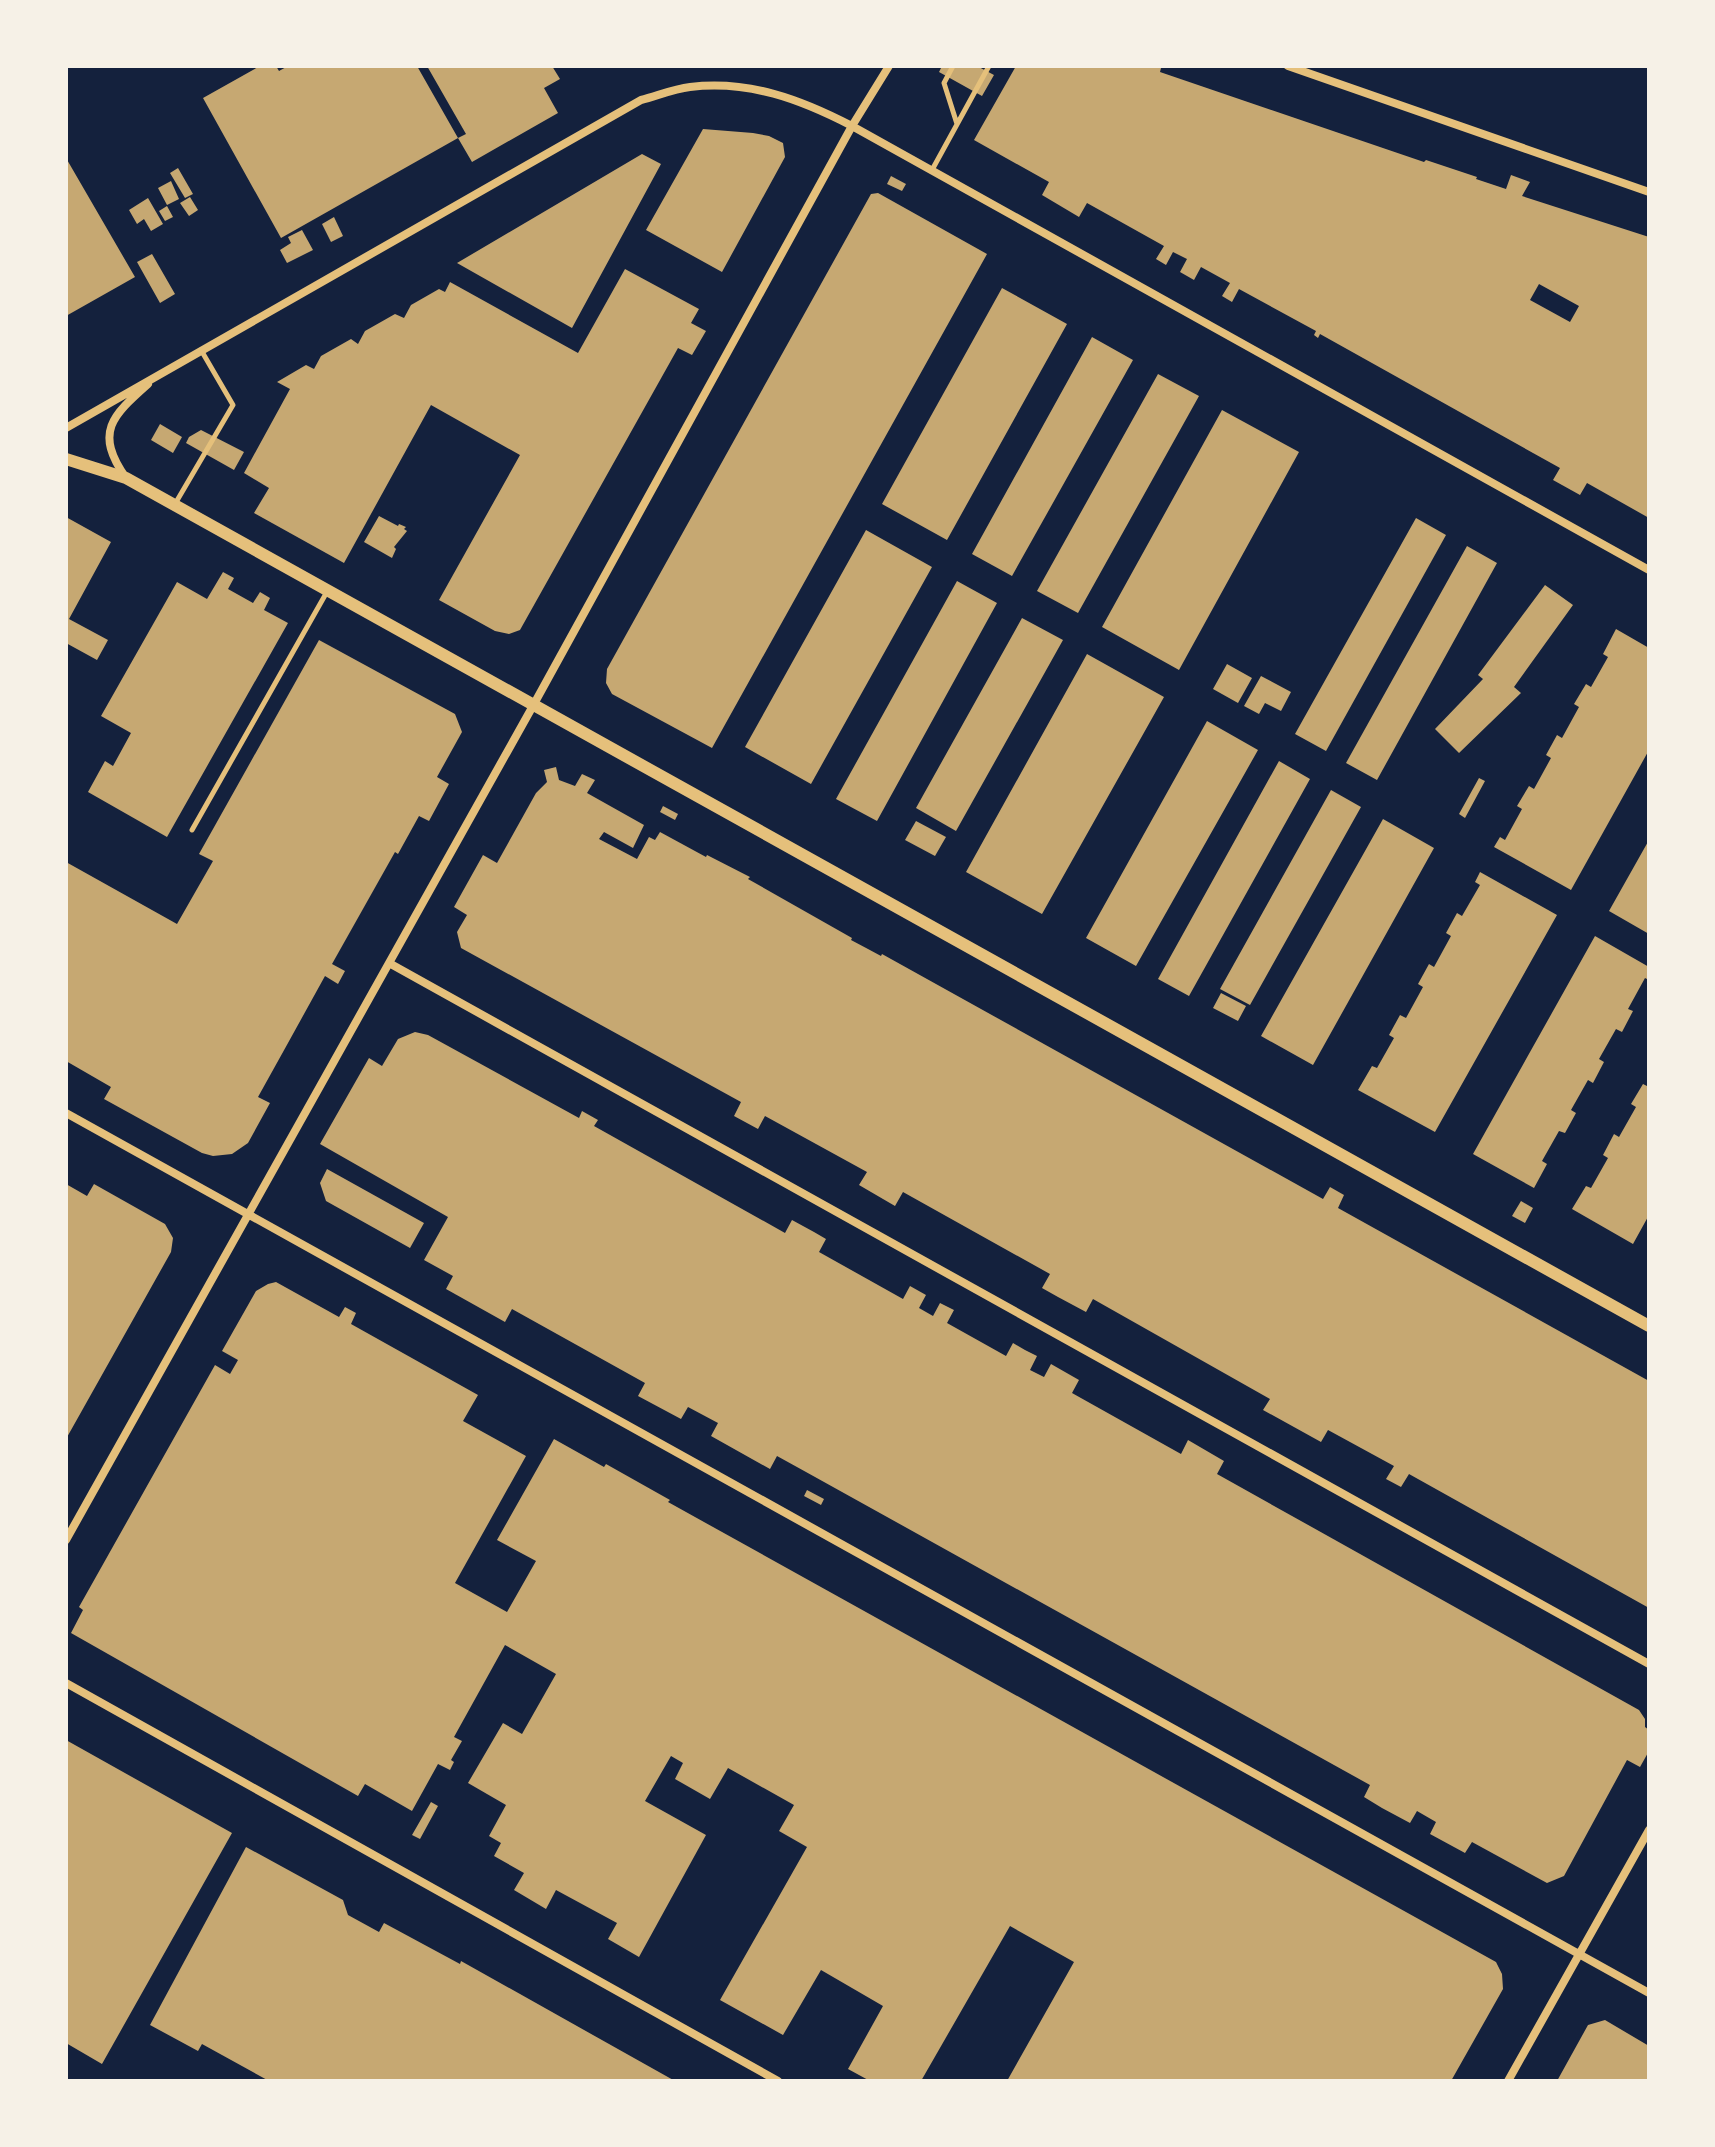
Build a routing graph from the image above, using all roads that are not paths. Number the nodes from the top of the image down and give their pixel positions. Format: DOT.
graph roads {
  1 [pos="889,66"];
  2 [pos="953,66"];
  3 [pos="989,66"];
  4 [pos="1288,66"];
  5 [pos="957,124"];
  6 [pos="852,126"];
  7 [pos="932,170"];
  8 [pos="1649,192"];
  9 [pos="201,350"];
  10 [pos="161,373"];
  11 [pos="66,428"];
  12 [pos="66,459"];
  13 [pos="126,478"];
  14 [pos="174,504"];
  15 [pos="1649,570"];
  16 [pos="328,590"];
  17 [pos="534,704"];
  18 [pos="192,830"];
  19 [pos="389,963"];
  20 [pos="66,1113"];
  21 [pos="246,1214"];
  22 [pos="1649,1326"];
  23 [pos="66,1540"];
  24 [pos="1649,1664"];
  25 [pos="66,1683"];
  26 [pos="1649,1830"];
  27 [pos="1580,1954"];
  28 [pos="1649,1993"];
  29 [pos="778,2081"];
  30 [pos="1508,2081"];
  1 -- 6 [label="street"];
  2 -- 5 [label="lane"];
  3 -- 5 [label="lane"];
  4 -- 8 [label="street"];
  5 -- 7 [label="lane"];
  6 -- 7 [label="street"];
  6 -- 9 [label="street"];
  6 -- 17 [label="street"];
  7 -- 15 [label="street"];
  9 -- 10 [label="street"];
  9 -- 14 [label="lane"];
  10 -- 11 [label="street"];
  10 -- 13 [label="street"];
  12 -- 13 [label="street"];
  13 -- 14 [label="street"];
  14 -- 16 [label="street"];
  16 -- 17 [label="street"];
  16 -- 18 [label="lane"];
  17 -- 19 [label="street"];
  17 -- 22 [label="street"];
  19 -- 21 [label="street"];
  19 -- 24 [label="street"];
  20 -- 21 [label="street"];
  21 -- 23 [label="street"];
  21 -- 27 [label="street"];
  25 -- 29 [label="street"];
  26 -- 27 [label="street"];
  27 -- 28 [label="street"];
  27 -- 30 [label="street"];
}
